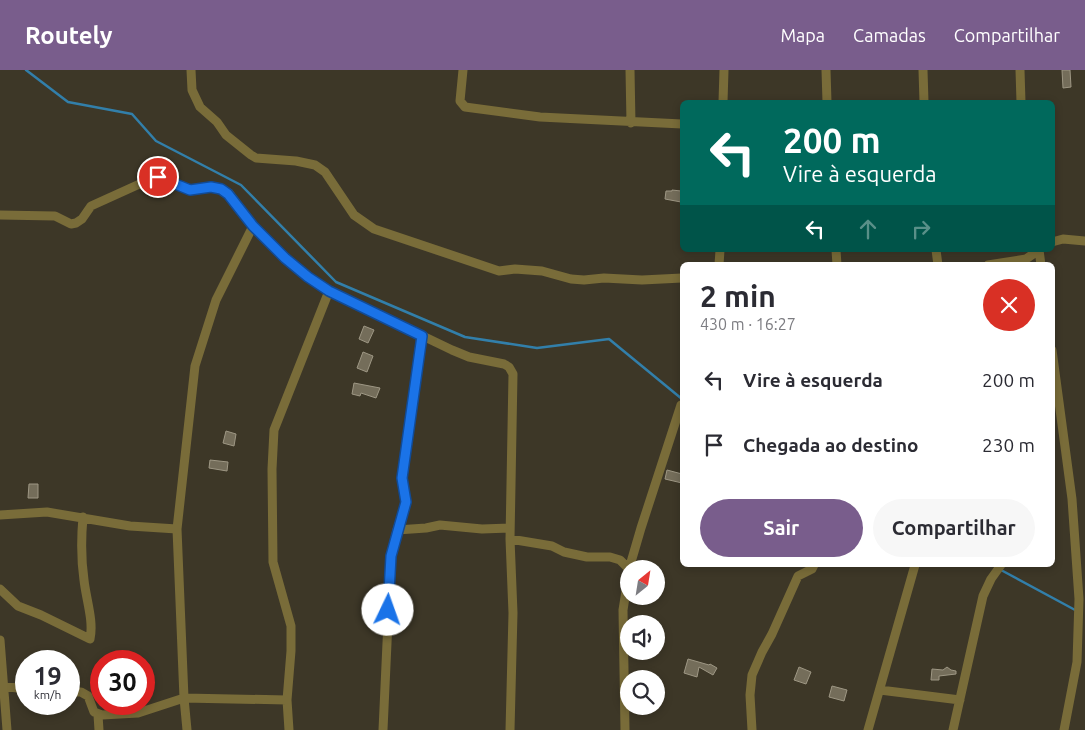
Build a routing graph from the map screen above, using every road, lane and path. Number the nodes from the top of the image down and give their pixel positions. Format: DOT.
graph roads {
  1 [pos="191,70"];
  2 [pos="463,70"];
  3 [pos="630,70"];
  4 [pos="724,70"];
  5 [pos="826,70"];
  6 [pos="924,70"];
  7 [pos="1020,70"];
  8 [pos="723,100"];
  9 [pos="827,100"];
  10 [pos="924,100"];
  11 [pos="1021,100"];
  12 [pos="630,122"];
  13 [pos="680,124"];
  14 [pos="0,214"];
  15 [pos="253,226"];
  16 [pos="1055,241"];
  17 [pos="1085,241"];
  18 [pos="1036,252"];
  19 [pos="1024,262"];
  20 [pos="680,278"];
  21 [pos="329,291"];
  22 [pos="422,336"];
  23 [pos="1055,372"];
  24 [pos="680,408"];
  25 [pos="0,515"];
  26 [pos="83,517"];
  27 [pos="510,528"];
  28 [pos="177,530"];
  29 [pos="397,530"];
  30 [pos="510,539"];
  31 [pos="620,560"];
  32 [pos="632,560"];
  33 [pos="813,567"];
  34 [pos="914,567"];
  35 [pos="1000,567"];
  36 [pos="0,589"];
  37 [pos="624,605"];
  38 [pos="0,640"];
  39 [pos="2,687"];
  40 [pos="15,688"];
  41 [pos="880,690"];
  42 [pos="80,692"];
  43 [pos="184,698"];
  44 [pos="287,700"];
  45 [pos="960,700"];
  46 [pos="90,701"];
  47 [pos="155,707"];
  48 [pos="98,715"];
  49 [pos="7,730"];
  50 [pos="99,730"];
  51 [pos="187,730"];
  52 [pos="289,730"];
  53 [pos="383,730"];
  54 [pos="510,730"];
  55 [pos="625,730"];
  56 [pos="752,730"];
  57 [pos="868,730"];
  58 [pos="953,730"];
  59 [pos="1064,730"];
  1 -- 20 [label="street"];
  2 -- 12 [label="street"];
  3 -- 12 [label="street"];
  4 -- 8 [label="street"];
  5 -- 9 [label="street"];
  6 -- 10 [label="street"];
  7 -- 11 [label="street"];
  12 -- 13 [label="street"];
  14 -- 15 [label="street"];
  15 -- 21 [label="street"];
  15 -- 28 [label="street"];
  16 -- 17 [label="street"];
  18 -- 19 [label="street"];
  21 -- 22 [label="street"];
  21 -- 44 [label="street"];
  22 -- 27 [label="street"];
  22 -- 29 [label="street"];
  23 -- 59 [label="street"];
  24 -- 32 [label="street"];
  25 -- 26 [label="street"];
  26 -- 28 [label="street"];
  26 -- 36 [label="street"];
  27 -- 29 [label="street"];
  27 -- 30 [label="street"];
  28 -- 43 [label="street"];
  29 -- 53 [label="street"];
  30 -- 31 [label="street"];
  30 -- 54 [label="street"];
  33 -- 56 [label="street"];
  34 -- 41 [label="street"];
  35 -- 45 [label="street"];
  37 -- 55 [label="street"];
  38 -- 39 [label="street"];
  39 -- 40 [label="street"];
  39 -- 49 [label="street"];
  41 -- 45 [label="street"];
  41 -- 57 [label="street"];
  42 -- 46 [label="street"];
  43 -- 44 [label="street"];
  43 -- 47 [label="street"];
  43 -- 51 [label="street"];
  44 -- 52 [label="street"];
  45 -- 58 [label="street"];
  48 -- 50 [label="street"];
}
